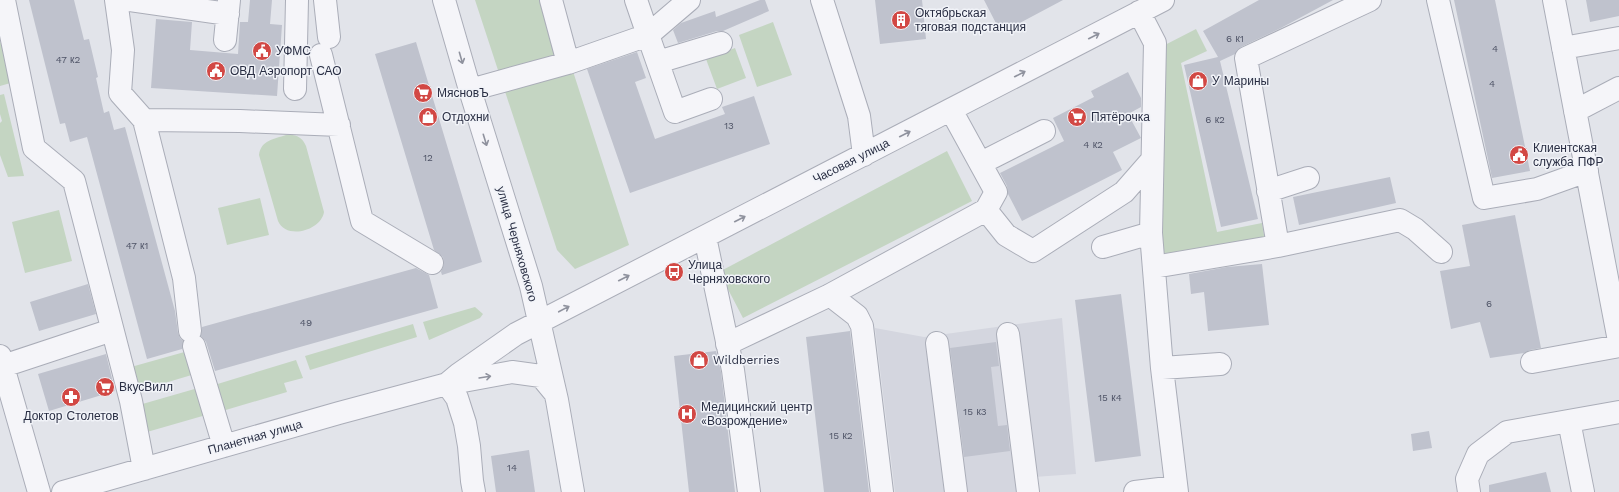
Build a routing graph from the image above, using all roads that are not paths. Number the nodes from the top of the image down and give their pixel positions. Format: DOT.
graph roads {
  1 [pos="4,0"];
  2 [pos="116,0"];
  3 [pos="130,0"];
  4 [pos="297,0"];
  5 [pos="325,0"];
  6 [pos="444,0"];
  7 [pos="551,0"];
  8 [pos="636,0"];
  9 [pos="689,0"];
  10 [pos="822,0"];
  11 [pos="1163,0"];
  12 [pos="1370,0"];
  13 [pos="1438,0"];
  14 [pos="1554,0"];
  15 [pos="1340,6"];
  16 [pos="228,7"];
  17 [pos="1139,12"];
  18 [pos="648,35"];
  19 [pos="1619,38"];
  20 [pos="224,40"];
  21 [pos="720,43"];
  22 [pos="1563,48"];
  23 [pos="658,62"];
  24 [pos="568,63"];
  25 [pos="295,88"];
  26 [pos="1619,88"];
  27 [pos="470,90"];
  28 [pos="711,99"];
  29 [pos="951,110"];
  30 [pos="1575,111"];
  31 [pos="144,120"];
  32 [pos="339,125"];
  33 [pos="1044,130"];
  34 [pos="864,155"];
  35 [pos="1152,160"];
  36 [pos="981,163"];
  37 [pos="1587,171"];
  38 [pos="1308,178"];
  39 [pos="1268,191"];
  40 [pos="986,210"];
  41 [pos="1151,233"];
  42 [pos="705,237"];
  43 [pos="1278,246"];
  44 [pos="1103,247"];
  45 [pos="1441,252"];
  46 [pos="432,263"];
  47 [pos="1154,267"];
  48 [pos="830,295"];
  49 [pos="1616,310"];
  50 [pos="539,322"];
  51 [pos="112,330"];
  52 [pos="1008,334"];
  53 [pos="1619,341"];
  54 [pos="937,343"];
  55 [pos="727,344"];
  56 [pos="1619,346"];
  57 [pos="1,361"];
  58 [pos="1532,362"];
  59 [pos="1220,364"];
  60 [pos="1162,368"];
  61 [pos="446,384"];
  62 [pos="555,393"];
  63 [pos="1619,412"];
  64 [pos="1569,421"];
  65 [pos="224,446"];
  66 [pos="144,469"];
  67 [pos="88,489"];
  68 [pos="1176,489"];
  69 [pos="39,492"];
  70 [pos="63,492"];
  71 [pos="474,492"];
  72 [pos="573,492"];
  73 [pos="749,492"];
  74 [pos="882,492"];
  75 [pos="956,492"];
  76 [pos="1028,492"];
  77 [pos="1135,492"];
  78 [pos="1469,492"];
  79 [pos="1583,492"];
  1 -- 51 [label="street"];
  2 -- 31 [label="street"];
  3 -- 16 [label="street"];
  4 -- 25 [label="street"];
  5 -- 32 [label="street"];
  6 -- 27 [label="street, улица Черняховского, one-way"];
  7 -- 24 [label="street"];
  8 -- 18 [label="street"];
  9 -- 18 [label="street"];
  10 -- 34 [label="street"];
  11 -- 17 [label="street, Часовая улица"];
  12 -- 15 [label="street"];
  13 -- 37 [label="street"];
  14 -- 22 [label="street"];
  15 -- 39 [label="street"];
  16 -- 20 [label="street"];
  29 -- 17 [label="street, Часовая улица, one-way"];
  17 -- 35 [label="street"];
  18 -- 23 [label="street"];
  18 -- 24 [label="street"];
  19 -- 22 [label="street"];
  21 -- 23 [label="street"];
  22 -- 30 [label="street"];
  23 -- 28 [label="street"];
  24 -- 27 [label="street"];
  26 -- 30 [label="street"];
  27 -- 50 [label="street, улица Черняховского, one-way"];
  34 -- 29 [label="street, Часовая улица, one-way"];
  29 -- 36 [label="street"];
  30 -- 37 [label="street"];
  31 -- 32 [label="street"];
  31 -- 65 [label="street"];
  32 -- 46 [label="street"];
  33 -- 36 [label="street"];
  42 -- 34 [label="street, Часовая улица, one-way"];
  35 -- 40 [label="street"];
  35 -- 41 [label="street"];
  36 -- 40 [label="street"];
  37 -- 49 [label="street"];
  38 -- 39 [label="street"];
  39 -- 43 [label="street"];
  40 -- 48 [label="street"];
  41 -- 44 [label="street"];
  41 -- 47 [label="street"];
  50 -- 42 [label="street, Часовая улица, one-way"];
  42 -- 55 [label="street"];
  43 -- 45 [label="street"];
  43 -- 47 [label="street"];
  47 -- 60 [label="street"];
  48 -- 55 [label="street"];
  48 -- 74 [label="street"];
  49 -- 53 [label="street"];
  50 -- 61 [label="street, Планетная улица"];
  50 -- 62 [label="street, улица Черняховского"];
  51 -- 57 [label="street"];
  51 -- 66 [label="street"];
  52 -- 76 [label="street"];
  54 -- 75 [label="street"];
  55 -- 73 [label="street"];
  56 -- 58 [label="street"];
  57 -- 69 [label="street"];
  59 -- 60 [label="street"];
  60 -- 68 [label="street"];
  61 -- 62 [label="street, Планетная улица, one-way"];
  61 -- 65 [label="street, Планетная улица"];
  61 -- 71 [label="street"];
  62 -- 72 [label="street, улица Черняховского"];
  63 -- 64 [label="street"];
  64 -- 78 [label="street"];
  64 -- 79 [label="street"];
  65 -- 66 [label="street, Планетная улица"];
  66 -- 67 [label="street, Планетная улица"];
  67 -- 70 [label="street, Планетная улица"];
  68 -- 77 [label="street"];
}
